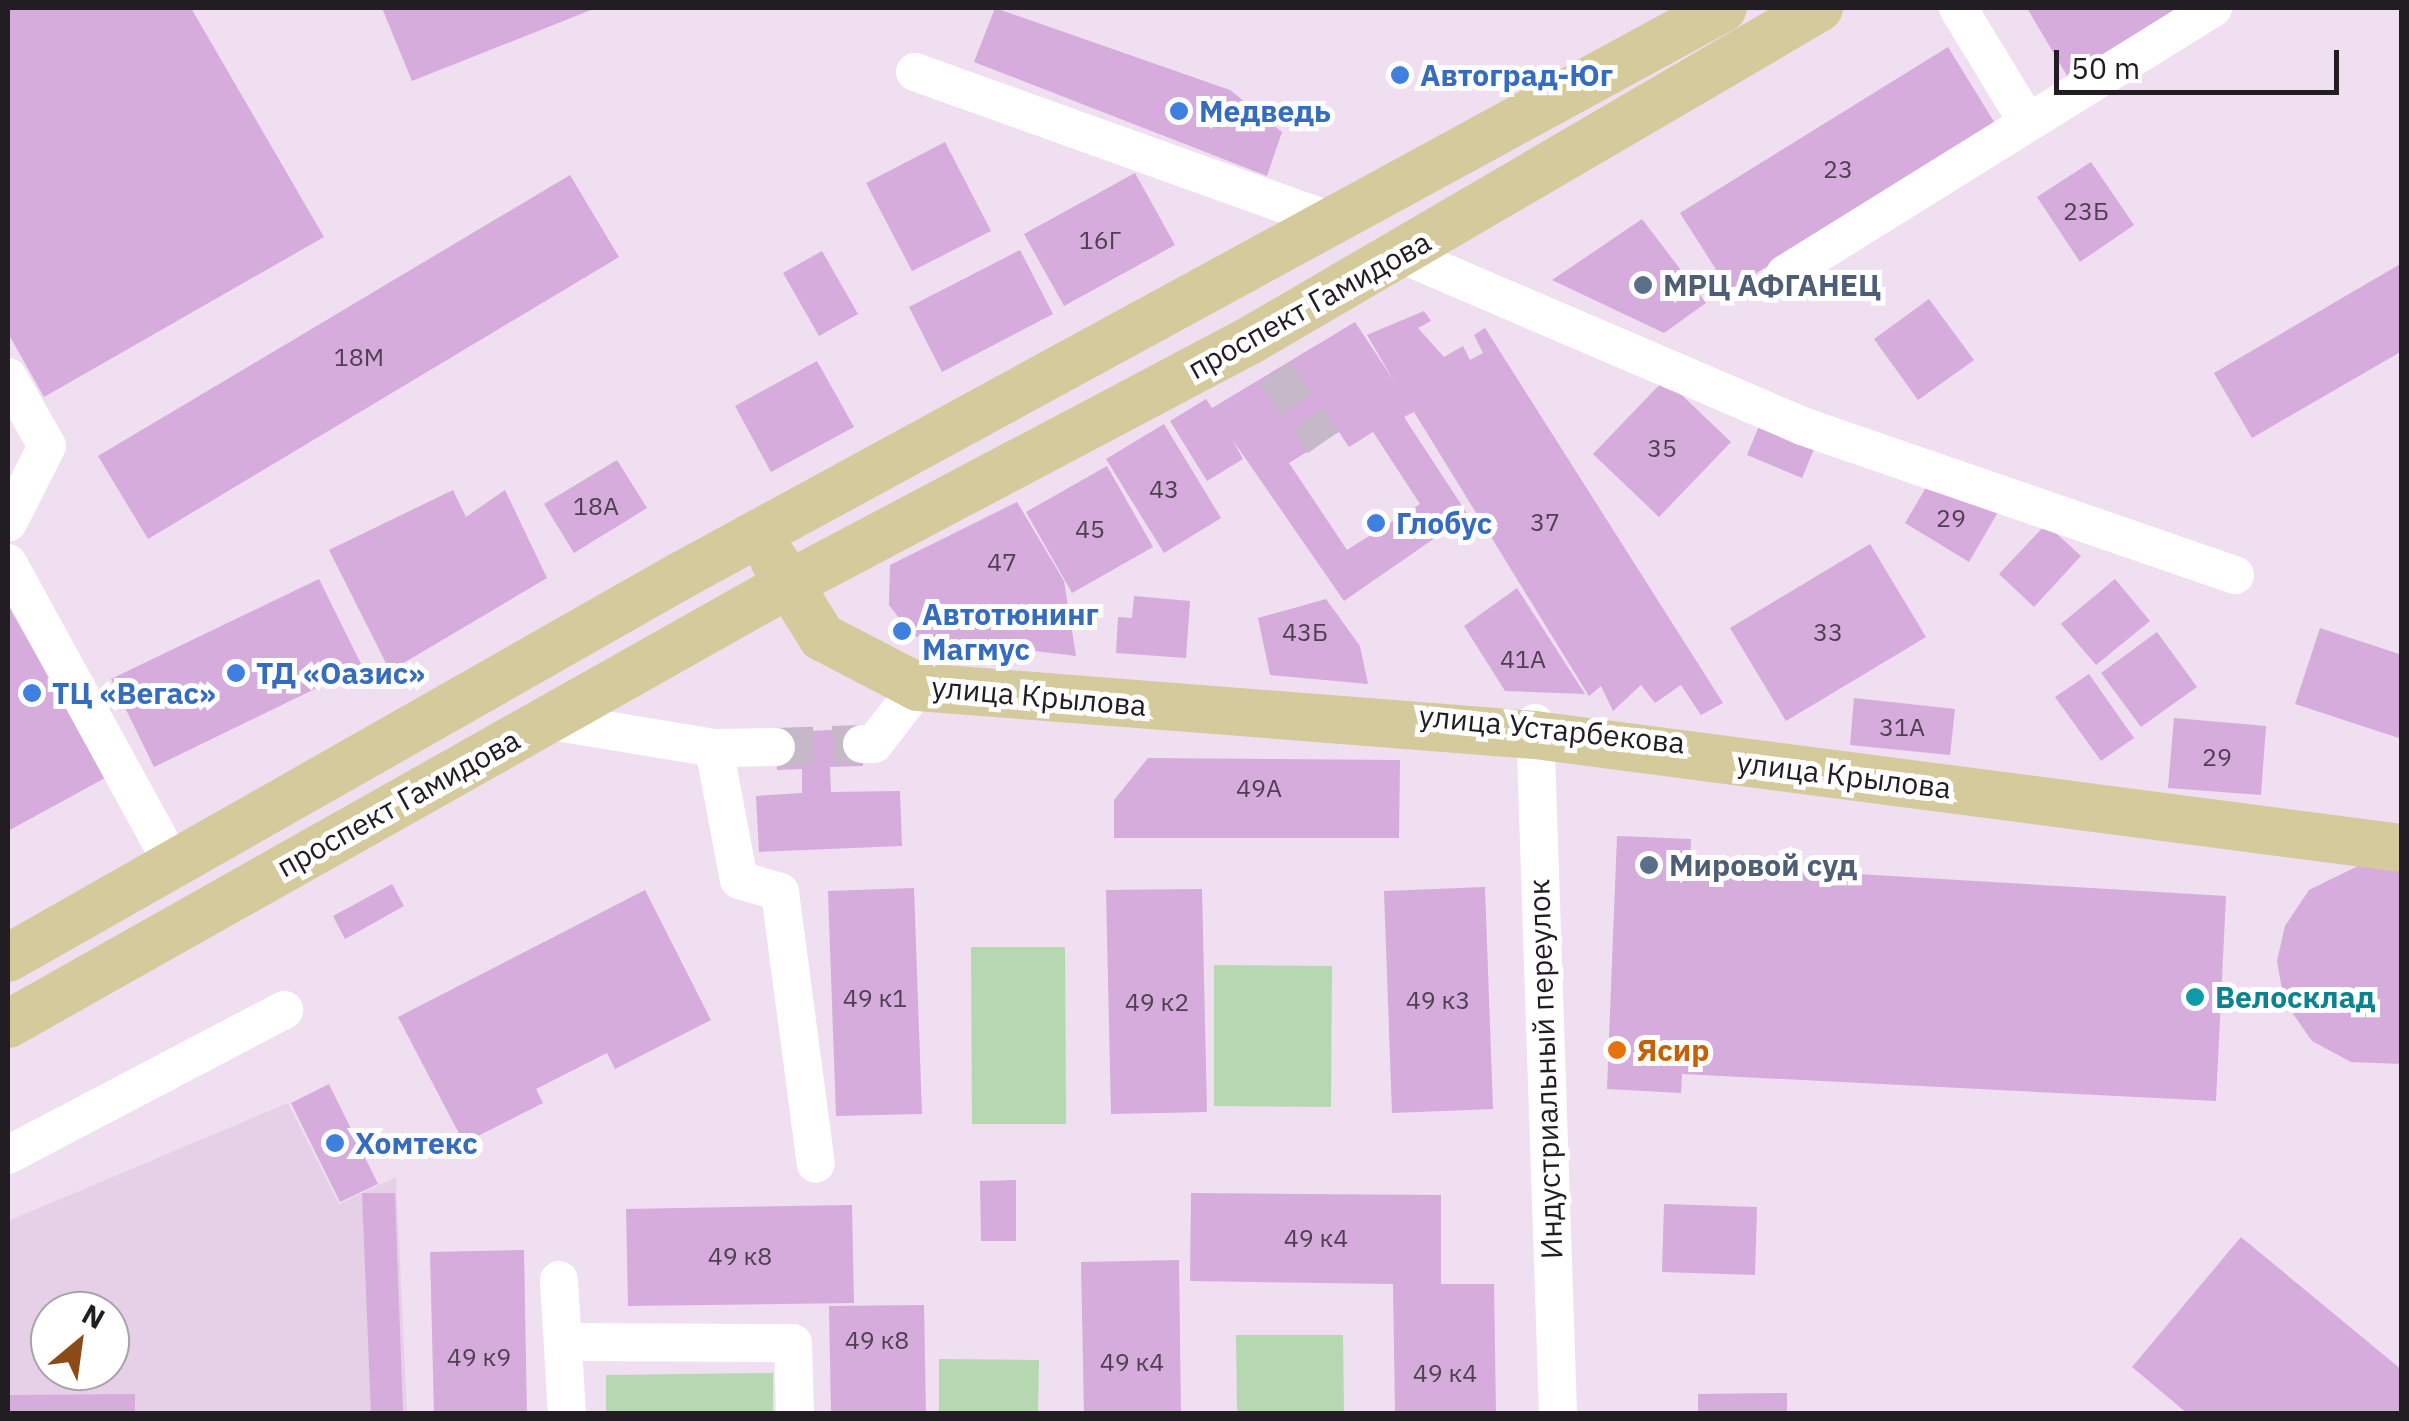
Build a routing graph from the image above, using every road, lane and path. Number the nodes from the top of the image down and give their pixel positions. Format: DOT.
graph roads {
  1 [pos="1819,8"];
  2 [pos="1958,8"];
  3 [pos="2214,8"];
  4 [pos="1708,16"];
  5 [pos="1716,70"];
  6 [pos="915,72"];
  7 [pos="2025,118"];
  8 [pos="1332,221"];
  9 [pos="1400,254"];
  10 [pos="1785,274"];
  11 [pos="8,377"];
  12 [pos="8,523"];
  13 [pos="764,533"];
  14 [pos="8,563"];
  15 [pos="2235,575"];
  16 [pos="793,582"];
  17 [pos="921,682"];
  18 [pos="545,720"];
  19 [pos="1535,729"];
  20 [pos="862,744"];
  21 [pos="776,746"];
  22 [pos="714,748"];
  23 [pos="2402,833"];
  24 [pos="2402,848"];
  25 [pos="174,866"];
  26 [pos="8,958"];
  27 [pos="284,1010"];
  28 [pos="8,1024"];
  29 [pos="8,1155"];
  30 [pos="816,1164"];
  31 [pos="559,1280"];
  32 [pos="565,1342"];
  33 [pos="566,1414"];
  34 [pos="795,1414"];
  35 [pos="1558,1414"];
  1 -- 5 [label="main road, проспект Гамидова"];
  2 -- 7 [label="street"];
  3 -- 7 [label="street"];
  4 -- 5 [label="street"];
  4 -- 8 [label="main road, проспект Гамидова"];
  5 -- 9 [label="main road, проспект Гамидова"];
  6 -- 8 [label="street"];
  7 -- 10 [label="street"];
  8 -- 13 [label="main road, проспект Гамидова"];
  9 -- 15 [label="street"];
  9 -- 16 [label="main road, проспект Гамидова"];
  11 -- 12 [label="street"];
  13 -- 16 [label="main road"];
  13 -- 25 [label="main road, проспект Гамидова"];
  14 -- 25 [label="street"];
  16 -- 17 [label="main road, улица Крылова"];
  16 -- 18 [label="main road, проспект Гамидова"];
  17 -- 19 [label="main road, улица Крылова"];
  17 -- 20 [label="street"];
  18 -- 22 [label="street"];
  18 -- 28 [label="main road, проспект Гамидова"];
  19 -- 23 [label="main road, улица Устарбекова"];
  19 -- 24 [label="main road, улица Крылова"];
  19 -- 35 [label="street, Индустриальный переулок"];
  21 -- 22 [label="street"];
  22 -- 30 [label="street"];
  25 -- 26 [label="main road, проспект Гамидова"];
  27 -- 29 [label="street"];
  31 -- 32 [label="street"];
  32 -- 33 [label="street"];
  32 -- 34 [label="street"];
}
